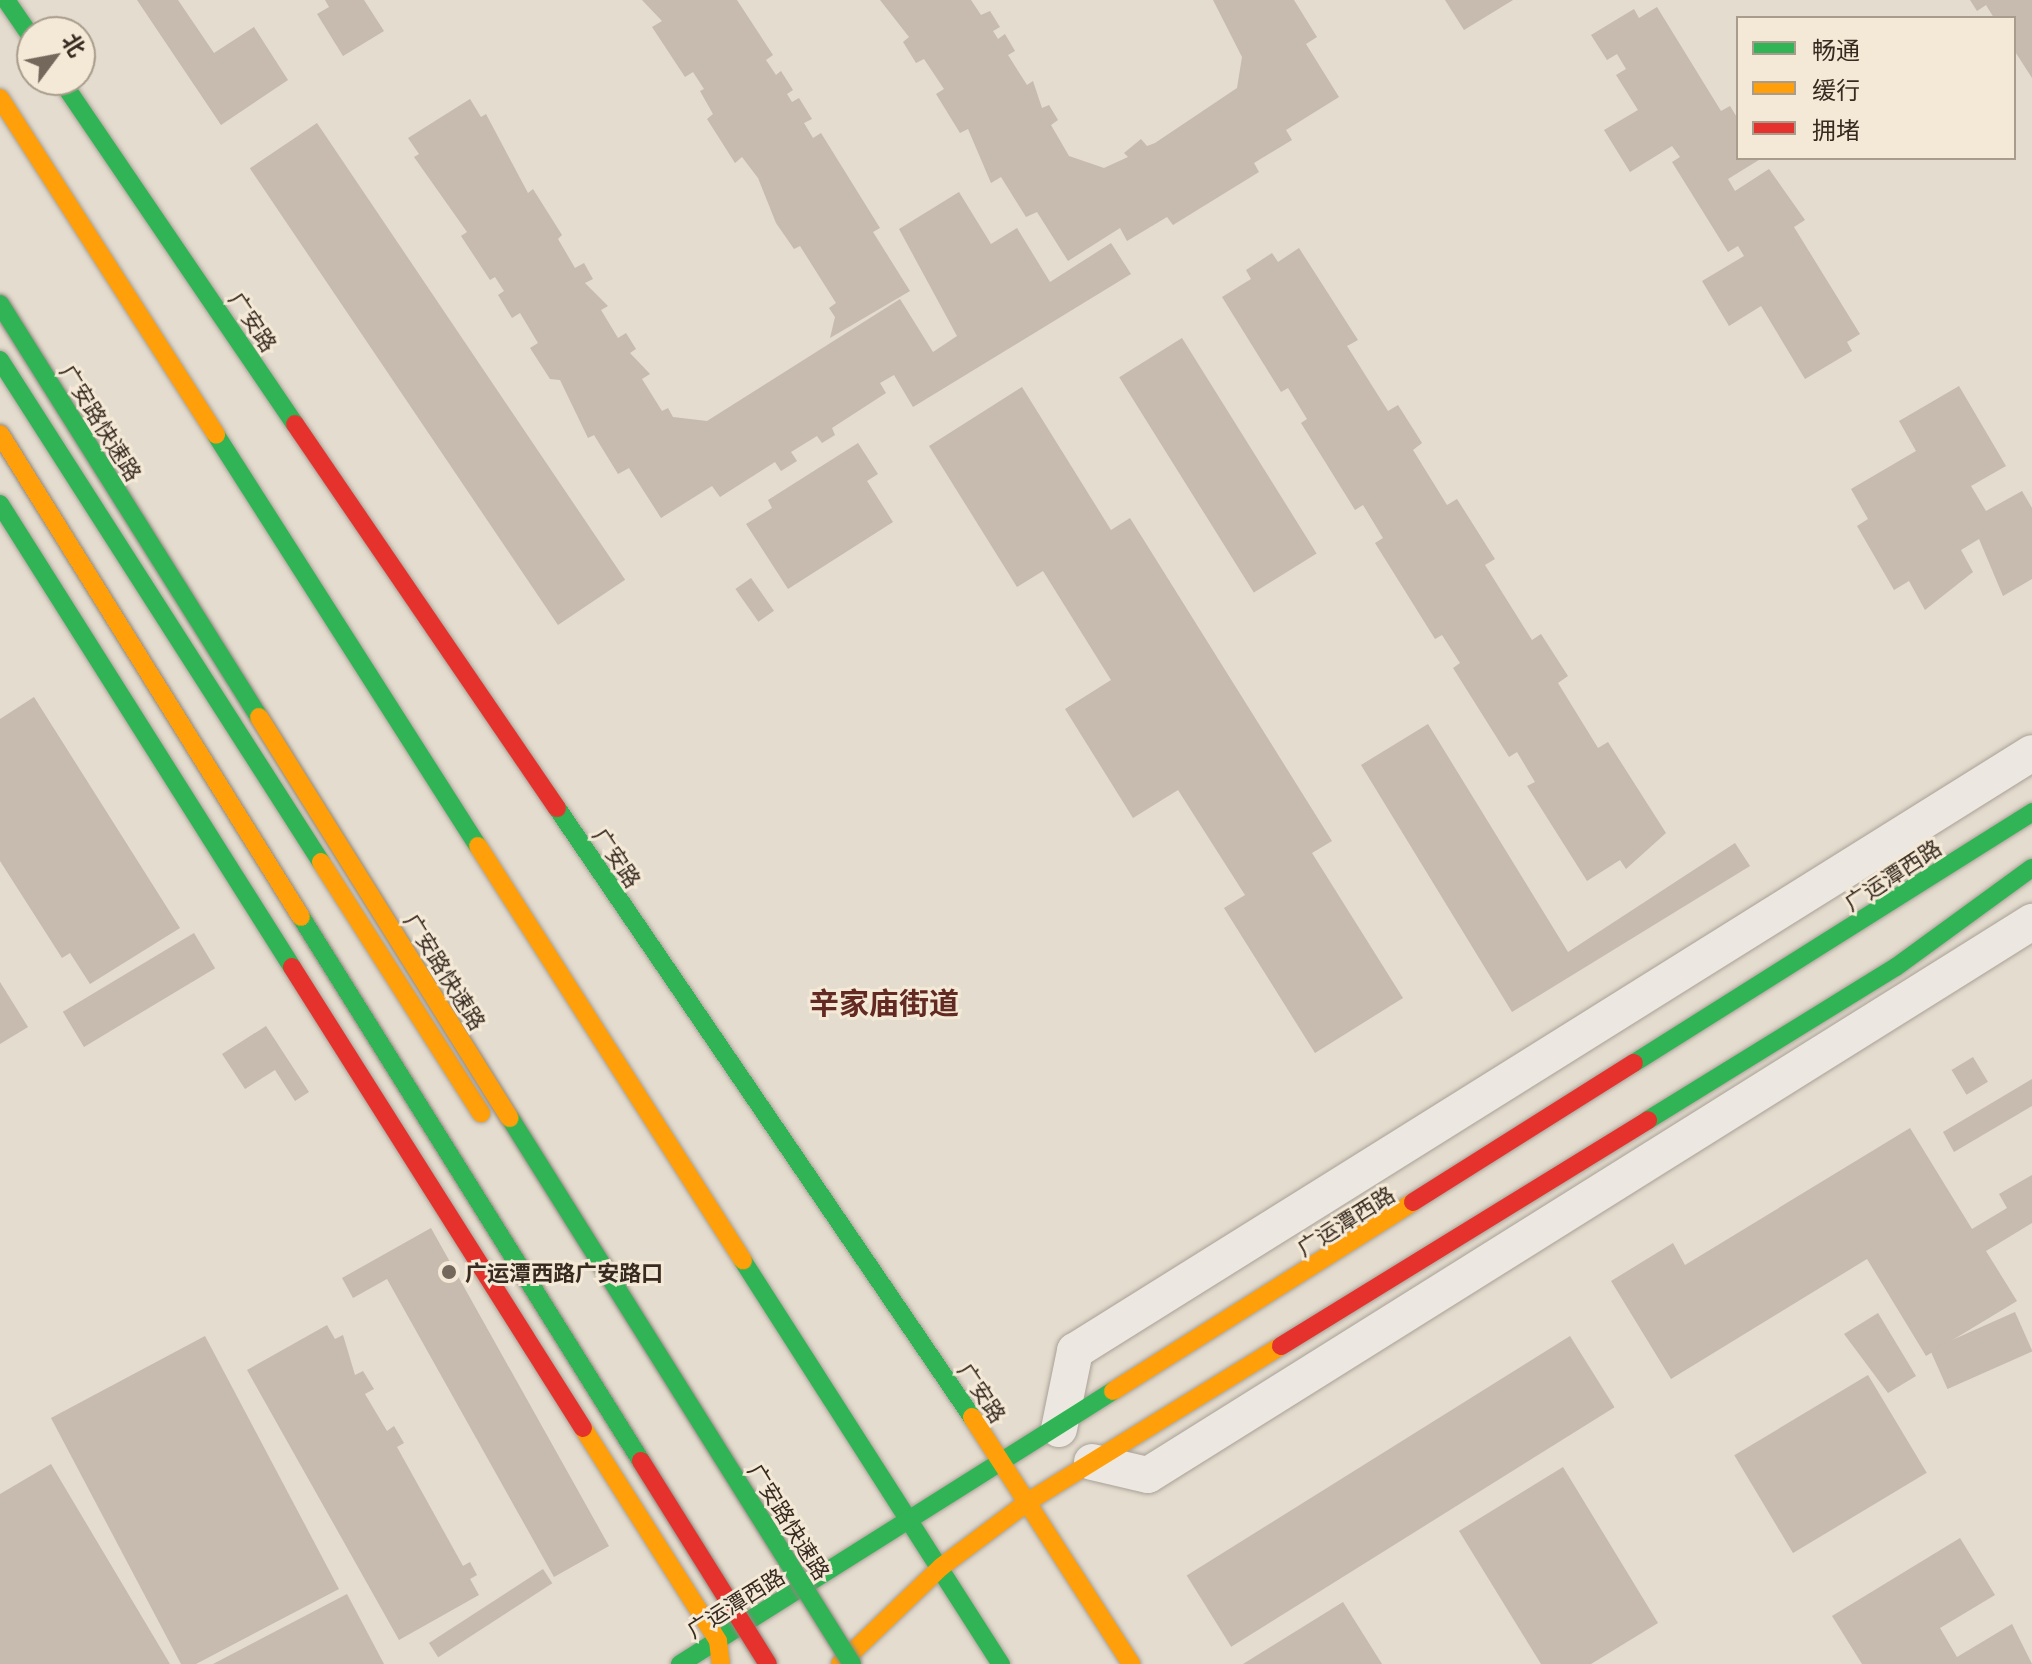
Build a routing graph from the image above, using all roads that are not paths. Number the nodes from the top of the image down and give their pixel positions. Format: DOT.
graph roads {
  1 [pos="72,96"];
  2 [pos="0,98"];
  3 [pos="0,304"];
  4 [pos="0,360"];
  5 [pos="0,434"];
  6 [pos="0,504"];
  7 [pos="2032,753"];
  8 [pos="2032,812"];
  9 [pos="2032,868"];
  10 [pos="2032,922"];
  11 [pos="491,1128"];
  12 [pos="542,1209"];
  13 [pos="1059,1429"];
  14 [pos="1092,1462"];
  15 [pos="1003,1464"];
  16 [pos="1029,1501"];
  17 [pos="911,1518"];
  18 [pos="941,1567"];
  19 [pos="788,1598"];
  20 [pos="718,1641"];
  21 [pos="680,1664"];
  22 [pos="721,1664"];
  23 [pos="768,1664"];
  24 [pos="830,1664"];
  25 [pos="840,1664"];
  26 [pos="852,1664"];
  27 [pos="1001,1664"];
  28 [pos="1131,1664"];
  1 -- 15 [label="main road, 广安路"];
  2 -- 17 [label="main road"];
  3 -- 26 [label="main road, 广安路快速路, bridge"];
  4 -- 11 [label="main road"];
  5 -- 23 [label="main road, bridge"];
  6 -- 20 [label="main road"];
  7 -- 13 [label="street"];
  8 -- 13 [label="main road, 广运潭西路"];
  9 -- 14 [label="main road"];
  10 -- 14 [label="street"];
  12 -- 19 [label="main road"];
  13 -- 15 [label="main road, 广运潭西路"];
  14 -- 16 [label="main road"];
  15 -- 16 [label="main road, 广安路"];
  15 -- 17 [label="main road, 广运潭西路"];
  16 -- 18 [label="main road"];
  16 -- 28 [label="main road, 广安路"];
  17 -- 18 [label="main road"];
  17 -- 19 [label="main road, 广运潭西路"];
  18 -- 25 [label="main road"];
  18 -- 27 [label="main road"];
  19 -- 20 [label="main road, 广运潭西路"];
  19 -- 24 [label="main road"];
  20 -- 21 [label="main road, 广运潭西路"];
  20 -- 22 [label="main road"];
}
